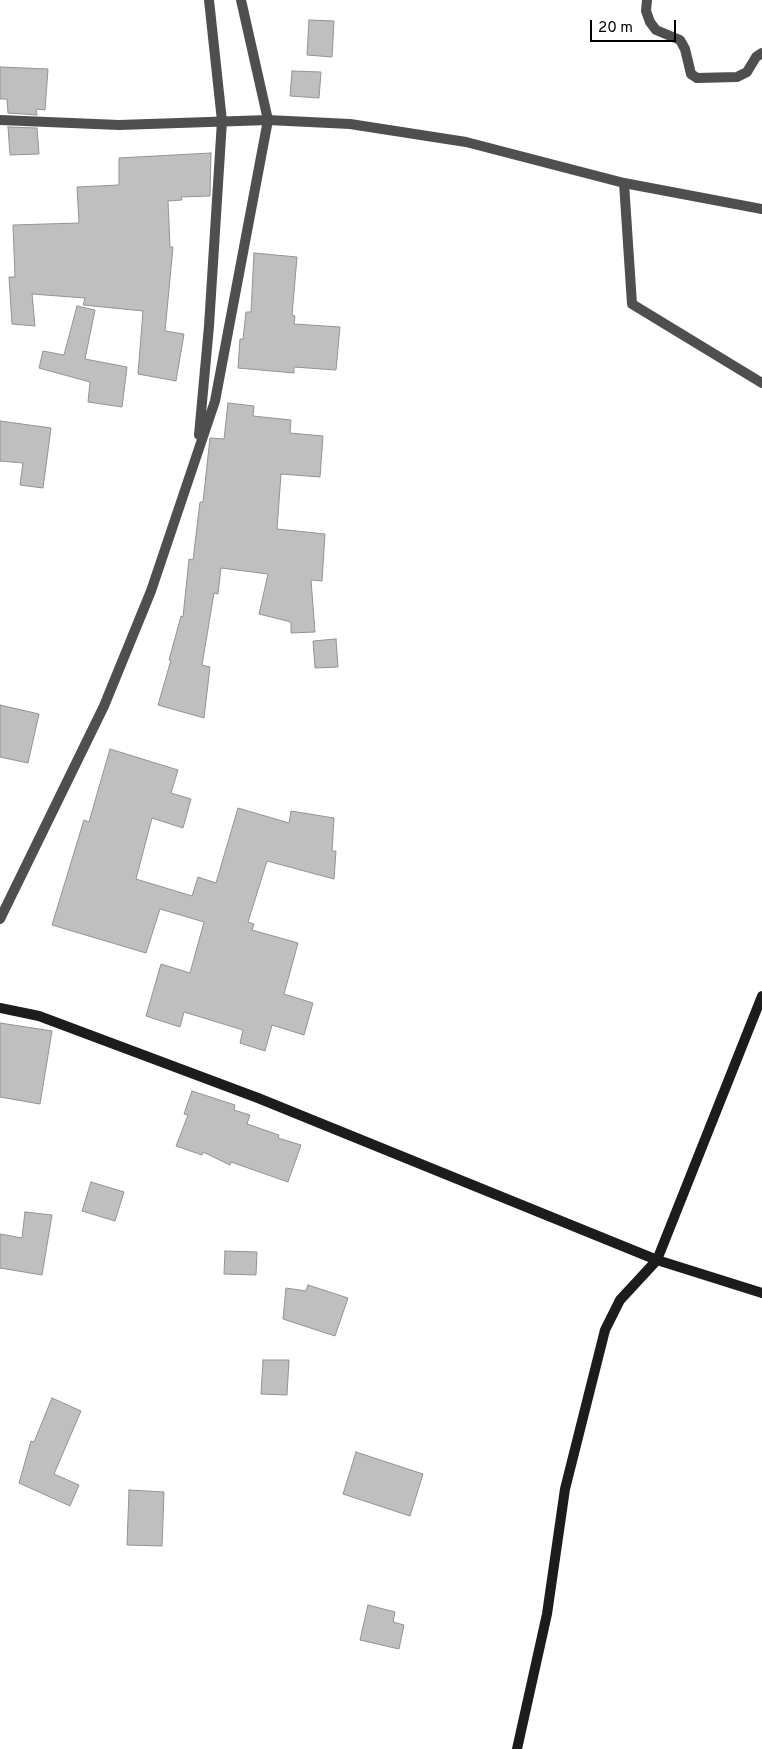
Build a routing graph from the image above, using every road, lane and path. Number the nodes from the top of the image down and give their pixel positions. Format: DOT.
graph roads {
  1 [pos="209,0"];
  2 [pos="241,0"];
  3 [pos="647,0"];
  4 [pos="762,53"];
  5 [pos="0,120"];
  6 [pos="268,120"];
  7 [pos="222,121"];
  8 [pos="624,183"];
  9 [pos="762,209"];
  10 [pos="762,383"];
  11 [pos="197,454"];
  12 [pos="0,919"];
  13 [pos="762,996"];
  14 [pos="0,1008"];
  15 [pos="658,1260"];
  16 [pos="762,1293"];
  17 [pos="517,1749"];
  1 -- 7 [label="street"];
  2 -- 6 [label="street"];
  3 -- 4 [label="street"];
  5 -- 7 [label="street"];
  6 -- 7 [label="street"];
  6 -- 8 [label="street"];
  6 -- 11 [label="street"];
  7 -- 11 [label="street"];
  8 -- 9 [label="street"];
  8 -- 10 [label="street"];
  11 -- 12 [label="street"];
  13 -- 15 [label="street"];
  14 -- 15 [label="street"];
  15 -- 16 [label="street"];
  15 -- 17 [label="street"];
}
